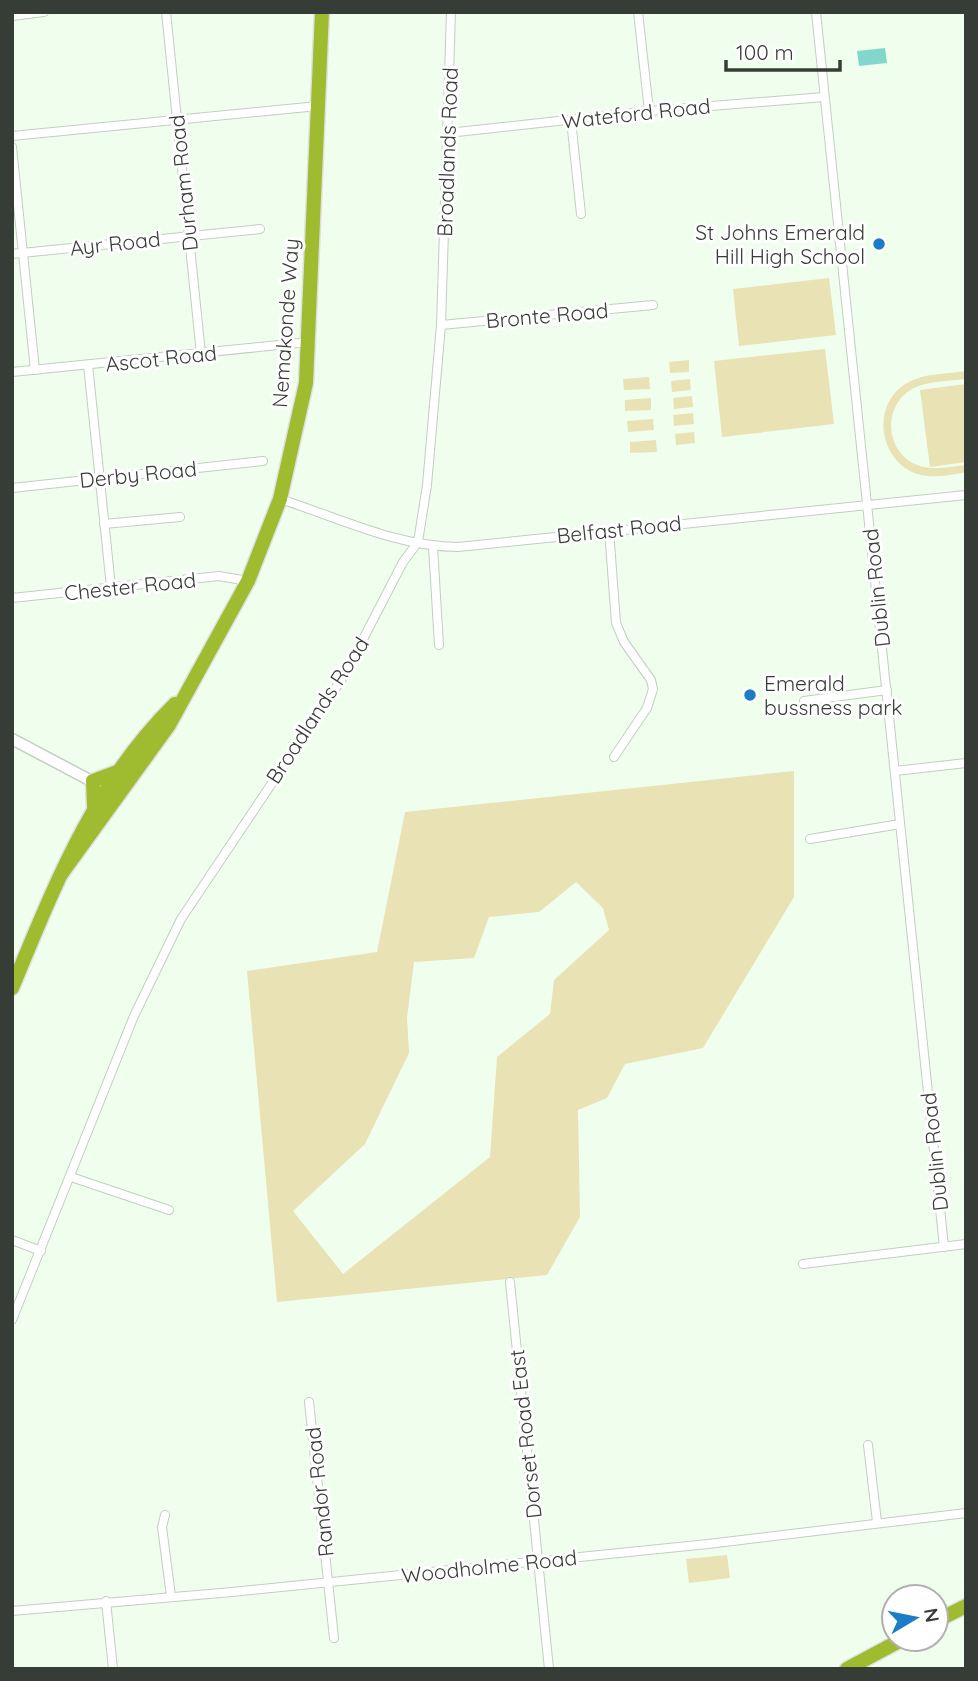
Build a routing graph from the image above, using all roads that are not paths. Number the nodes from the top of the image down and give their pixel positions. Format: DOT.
graph roads {
  1 [pos="44,12"];
  2 [pos="166,12"];
  3 [pos="322,12"];
  4 [pos="452,12"];
  5 [pos="638,12"];
  6 [pos="816,12"];
  7 [pos="12,16"];
  8 [pos="824,97"];
  9 [pos="318,106"];
  10 [pos="649,111"];
  11 [pos="177,119"];
  12 [pos="571,120"];
  13 [pos="448,133"];
  14 [pos="12,136"];
  15 [pos="12,147"];
  16 [pos="581,214"];
  17 [pos="260,229"];
  18 [pos="189,236"];
  19 [pos="22,253"];
  20 [pos="12,254"];
  21 [pos="653,305"];
  22 [pos="441,325"];
  23 [pos="309,342"];
  24 [pos="201,355"];
  25 [pos="88,365"];
  26 [pos="35,370"];
  27 [pos="12,372"];
  28 [pos="263,461"];
  29 [pos="100,479"];
  30 [pos="12,488"];
  31 [pos="966,495"];
  32 [pos="280,499"];
  33 [pos="866,504"];
  34 [pos="180,517"];
  35 [pos="104,524"];
  36 [pos="609,530"];
  37 [pos="418,542"];
  38 [pos="433,547"];
  39 [pos="248,581"];
  40 [pos="111,587"];
  41 [pos="12,598"];
  42 [pos="439,645"];
  43 [pos="887,690"];
  44 [pos="184,696"];
  45 [pos="804,701"];
  46 [pos="12,739"];
  47 [pos="614,757"];
  48 [pos="966,763"];
  49 [pos="895,771"];
  50 [pos="119,772"];
  51 [pos="93,781"];
  52 [pos="112,793"];
  53 [pos="94,806"];
  54 [pos="900,824"];
  55 [pos="810,839"];
  56 [pos="62,873"];
  57 [pos="12,988"];
  58 [pos="71,1177"];
  59 [pos="169,1210"];
  60 [pos="12,1240"];
  61 [pos="966,1244"];
  62 [pos="944,1247"];
  63 [pos="41,1251"];
  64 [pos="803,1264"];
  65 [pos="510,1282"];
  66 [pos="12,1320"];
  67 [pos="309,1402"];
  68 [pos="868,1445"];
  69 [pos="966,1513"];
  70 [pos="165,1515"];
  71 [pos="877,1522"];
  72 [pos="537,1561"];
  73 [pos="329,1582"];
  74 [pos="171,1596"];
  75 [pos="106,1601"];
  76 [pos="966,1606"];
  77 [pos="12,1611"];
  78 [pos="950,1614"];
  79 [pos="334,1638"];
  80 [pos="880,1652"];
  81 [pos="113,1669"];
  82 [pos="548,1669"];
  83 [pos="848,1669"];
  1 -- 7 [label="street"];
  2 -- 11 [label="street, Durham Road"];
  3 -- 9 [label="highway, Nemakonde Way"];
  4 -- 13 [label="street, Broadlands Road"];
  5 -- 10 [label="street"];
  6 -- 8 [label="street, Dublin Road"];
  8 -- 10 [label="street, Wateford Road"];
  8 -- 33 [label="street, Dublin Road"];
  9 -- 11 [label="street"];
  9 -- 23 [label="highway, Nemakonde Way"];
  10 -- 12 [label="street, Wateford Road"];
  11 -- 14 [label="street"];
  11 -- 18 [label="street, Durham Road"];
  12 -- 13 [label="street, Wateford Road"];
  12 -- 16 [label="street"];
  13 -- 22 [label="street, Broadlands Road"];
  15 -- 19 [label="street"];
  17 -- 18 [label="street, Ayr Road"];
  18 -- 19 [label="street, Ayr Road"];
  18 -- 24 [label="street, Durham Road"];
  19 -- 20 [label="street, Ayr Road"];
  19 -- 26 [label="street"];
  21 -- 22 [label="street, Bronte Road"];
  22 -- 37 [label="street, Broadlands Road"];
  23 -- 24 [label="street, Ascot Road"];
  23 -- 32 [label="highway, Nemakonde Way"];
  24 -- 25 [label="street, Ascot Road"];
  25 -- 26 [label="street, Ascot Road"];
  25 -- 29 [label="street"];
  26 -- 27 [label="street, Ascot Road"];
  28 -- 29 [label="street, Derby Road"];
  29 -- 30 [label="street, Derby Road"];
  29 -- 35 [label="street"];
  31 -- 33 [label="street, Belfast Road"];
  32 -- 37 [label="street, Belfast Road"];
  32 -- 39 [label="highway, Nemakonde Way"];
  33 -- 36 [label="street, Belfast Road"];
  33 -- 43 [label="street, Dublin Road"];
  34 -- 35 [label="street"];
  35 -- 40 [label="street"];
  36 -- 38 [label="street, Belfast Road"];
  36 -- 47 [label="street"];
  37 -- 38 [label="street, Belfast Road"];
  37 -- 58 [label="street, Broadlands Road"];
  38 -- 42 [label="street"];
  39 -- 40 [label="street, Chester Road"];
  39 -- 44 [label="highway, Nemakonde Way"];
  40 -- 41 [label="street, Chester Road"];
  43 -- 45 [label="street"];
  43 -- 49 [label="street, Dublin Road"];
  44 -- 50 [label="highway, Nemakonde Way"];
  44 -- 52 [label="highway, Nemakonde Way"];
  46 -- 51 [label="main road"];
  48 -- 49 [label="street"];
  49 -- 54 [label="street, Dublin Road"];
  50 -- 51 [label="highway"];
  50 -- 52 [label="highway, Nemakonde Way"];
  51 -- 52 [label="main road"];
  51 -- 53 [label="highway"];
  52 -- 53 [label="highway, Nemakonde Way"];
  52 -- 56 [label="highway, Nemakonde Way"];
  53 -- 56 [label="highway, Nemakonde Way"];
  54 -- 55 [label="street"];
  54 -- 62 [label="street, Dublin Road"];
  56 -- 57 [label="highway, Nemakonde Way"];
  58 -- 59 [label="street"];
  58 -- 63 [label="street, Broadlands Road"];
  60 -- 63 [label="street"];
  61 -- 62 [label="street"];
  62 -- 64 [label="street"];
  63 -- 66 [label="street, Broadlands Road"];
  65 -- 72 [label="street, Dorset Road East"];
  67 -- 73 [label="street, Randor Road"];
  68 -- 71 [label="street"];
  69 -- 71 [label="street, Woodholme Road"];
  70 -- 74 [label="street"];
  71 -- 72 [label="street, Woodholme Road"];
  72 -- 73 [label="street, Woodholme Road"];
  72 -- 82 [label="street, Dorset Road East"];
  73 -- 74 [label="street, Woodholme Road"];
  73 -- 79 [label="street, Randor Road"];
  74 -- 75 [label="street, Woodholme Road"];
  75 -- 77 [label="street, Woodholme Road"];
  75 -- 81 [label="street"];
  76 -- 78 [label="highway"];
  80 -- 83 [label="highway"];
}
